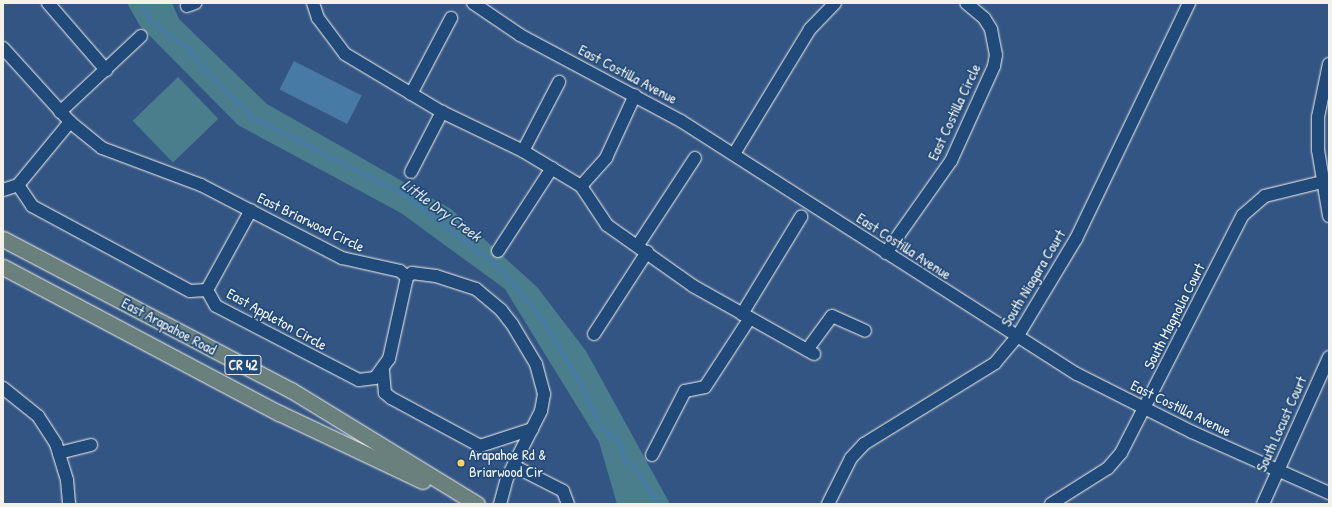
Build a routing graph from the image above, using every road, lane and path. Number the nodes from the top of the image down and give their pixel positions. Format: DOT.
graph roads {
  1 [pos="48,3"];
  2 [pos="313,3"];
  3 [pos="473,3"];
  4 [pos="835,3"];
  5 [pos="966,3"];
  6 [pos="1189,3"];
  7 [pos="451,18"];
  8 [pos="141,36"];
  9 [pos="3,48"];
  10 [pos="1329,64"];
  11 [pos="106,70"];
  12 [pos="559,82"];
  13 [pos="411,94"];
  14 [pos="634,95"];
  15 [pos="60,112"];
  16 [pos="442,112"];
  17 [pos="70,122"];
  18 [pos="523,151"];
  19 [pos="734,154"];
  20 [pos="695,158"];
  21 [pos="552,168"];
  22 [pos="411,172"];
  23 [pos="1322,182"];
  24 [pos="18,185"];
  25 [pos="581,186"];
  26 [pos="3,190"];
  27 [pos="251,210"];
  28 [pos="1329,216"];
  29 [pos="801,217"];
  30 [pos="3,239"];
  31 [pos="642,248"];
  32 [pos="498,251"];
  33 [pos="886,253"];
  34 [pos="3,267"];
  35 [pos="407,277"];
  36 [pos="207,290"];
  37 [pos="746,316"];
  38 [pos="865,331"];
  39 [pos="594,334"];
  40 [pos="1017,337"];
  41 [pos="1329,357"];
  42 [pos="383,371"];
  43 [pos="3,388"];
  44 [pos="1145,409"];
  45 [pos="532,429"];
  46 [pos="91,445"];
  47 [pos="60,453"];
  48 [pos="652,455"];
  49 [pos="514,466"];
  50 [pos="1278,470"];
  51 [pos="1329,493"];
  52 [pos="69,504"];
  53 [pos="471,504"];
  54 [pos="477,504"];
  55 [pos="500,504"];
  56 [pos="568,504"];
  57 [pos="828,504"];
  58 [pos="1051,504"];
  59 [pos="1263,504"];
  1 -- 11 [label="street"];
  2 -- 13 [label="street"];
  3 -- 14 [label="street, East Costilla Avenue"];
  4 -- 19 [label="street"];
  5 -- 33 [label="street, East Costilla Circle"];
  6 -- 40 [label="street, South Niagara Court"];
  7 -- 13 [label="street"];
  8 -- 11 [label="street"];
  9 -- 15 [label="street, East Briarwood Circle"];
  10 -- 23 [label="street"];
  11 -- 15 [label="street"];
  12 -- 18 [label="street"];
  13 -- 16 [label="street"];
  14 -- 19 [label="street, East Costilla Avenue"];
  14 -- 25 [label="street"];
  15 -- 17 [label="street, East Briarwood Circle"];
  16 -- 18 [label="street"];
  16 -- 22 [label="street"];
  17 -- 24 [label="street"];
  17 -- 27 [label="street, East Briarwood Circle"];
  18 -- 21 [label="street"];
  19 -- 33 [label="street, East Costilla Avenue"];
  20 -- 31 [label="street"];
  21 -- 25 [label="street"];
  21 -- 32 [label="street"];
  23 -- 28 [label="street"];
  23 -- 44 [label="street, South Magnolia Court"];
  24 -- 26 [label="street"];
  24 -- 36 [label="street, East Appleton Circle"];
  25 -- 31 [label="street"];
  27 -- 35 [label="street, East Briarwood Circle"];
  27 -- 36 [label="street"];
  29 -- 37 [label="street"];
  30 -- 54 [label="main road, East Arapahoe Road / CR 42"];
  31 -- 37 [label="street"];
  31 -- 39 [label="street"];
  33 -- 40 [label="street, East Costilla Avenue"];
  34 -- 53 [label="main road, East Arapahoe Road / CR 42"];
  35 -- 42 [label="street"];
  35 -- 45 [label="street"];
  36 -- 42 [label="street, East Appleton Circle"];
  37 -- 38 [label="street"];
  37 -- 48 [label="street"];
  40 -- 44 [label="street, East Costilla Avenue"];
  40 -- 57 [label="street, South Niagara Court"];
  41 -- 50 [label="street, South Locust Court"];
  42 -- 45 [label="street"];
  43 -- 47 [label="street"];
  44 -- 50 [label="street, East Costilla Avenue"];
  44 -- 58 [label="street, South Magnolia Court"];
  45 -- 49 [label="street"];
  46 -- 47 [label="street"];
  47 -- 52 [label="street"];
  49 -- 55 [label="street"];
  49 -- 56 [label="street"];
  50 -- 51 [label="street, East Costilla Avenue"];
  50 -- 59 [label="street, South Locust Court"];
}
